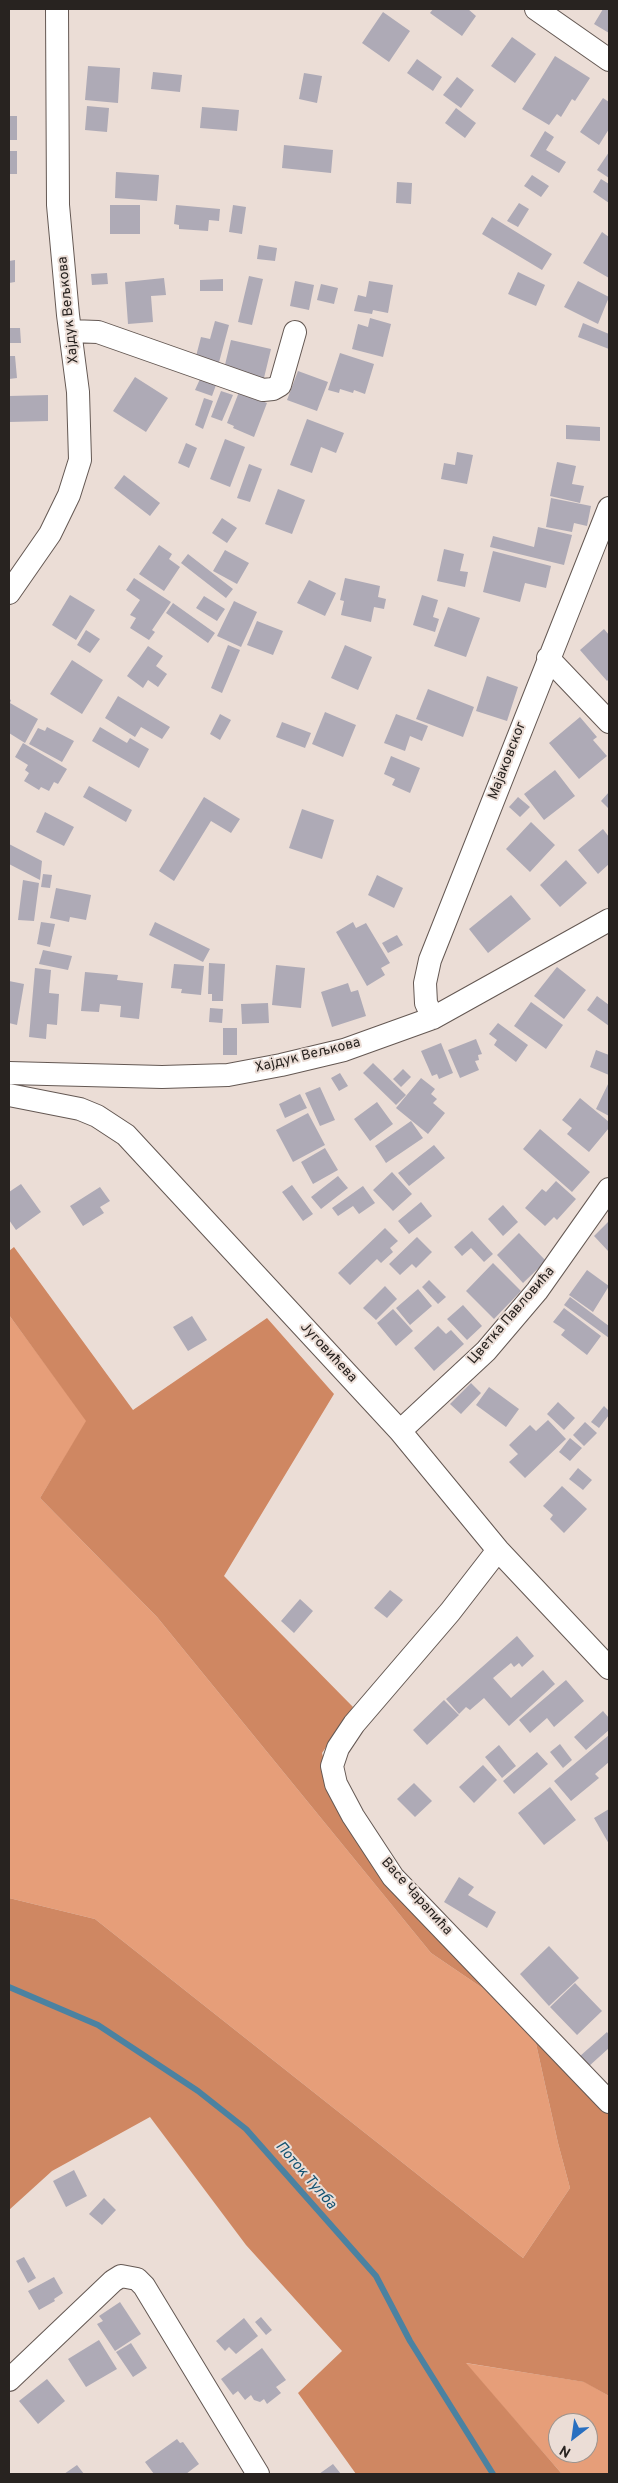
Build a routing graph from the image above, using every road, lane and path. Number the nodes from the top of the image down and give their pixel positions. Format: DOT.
graph roads {
  1 [pos="57,9"];
  2 [pos="536,9"];
  3 [pos="609,60"];
  4 [pos="70,331"];
  5 [pos="295,332"];
  6 [pos="609,508"];
  7 [pos="9,593"];
  8 [pos="548,658"];
  9 [pos="609,722"];
  10 [pos="609,920"];
  11 [pos="433,1018"];
  12 [pos="9,1073"];
  13 [pos="9,1095"];
  14 [pos="609,1190"];
  15 [pos="400,1430"];
  16 [pos="498,1550"];
  17 [pos="609,1668"];
  18 [pos="609,2102"];
  19 [pos="9,2380"];
  20 [pos="258,2474"];
  1 -- 4 [label="street, Хајдук Вељкова"];
  2 -- 3 [label="street"];
  4 -- 5 [label="street"];
  4 -- 7 [label="street, Хајдук Вељкова"];
  6 -- 8 [label="street, Мајаковског"];
  8 -- 9 [label="street"];
  8 -- 11 [label="street, Мајаковског"];
  10 -- 11 [label="street, Хајдук Вељкова"];
  11 -- 12 [label="street, Хајдук Вељкова"];
  13 -- 15 [label="street, Југовићева"];
  14 -- 15 [label="street, Цветка Павловића"];
  15 -- 16 [label="street, Југовићева"];
  16 -- 17 [label="street, Југовићева"];
  16 -- 18 [label="street, Васе Чарапића"];
  19 -- 20 [label="street"];
}
